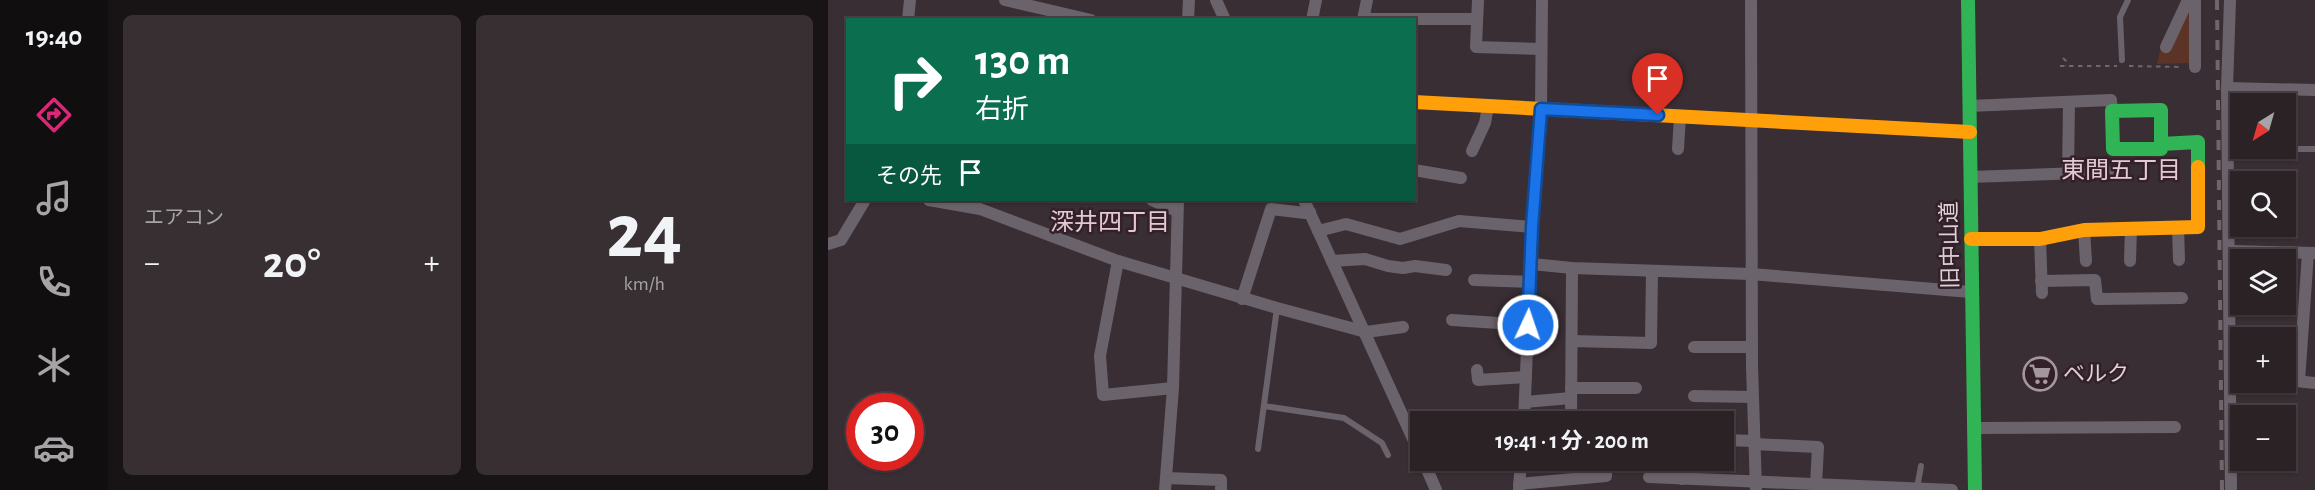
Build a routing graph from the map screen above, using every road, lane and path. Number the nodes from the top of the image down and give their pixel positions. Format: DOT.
graph roads {
  1 [pos="910,0"];
  2 [pos="1005,0"];
  3 [pos="1189,0"];
  4 [pos="1216,0"];
  5 [pos="1316,0"];
  6 [pos="1366,0"];
  7 [pos="1478,0"];
  8 [pos="1542,0"];
  9 [pos="1751,0"];
  10 [pos="1968,0"];
  11 [pos="2128,0"];
  12 [pos="2188,0"];
  13 [pos="2195,0"];
  14 [pos="2230,0"];
  15 [pos="908,18"];
  16 [pos="1082,18"];
  17 [pos="1188,18"];
  18 [pos="1224,18"];
  19 [pos="1312,18"];
  20 [pos="1363,18"];
  21 [pos="1416,19"];
  22 [pos="1477,19"];
  23 [pos="2166,47"];
  24 [pos="1541,49"];
  25 [pos="2063,58"];
  26 [pos="2122,60"];
  27 [pos="2066,66"];
  28 [pos="2195,67"];
  29 [pos="2227,88"];
  30 [pos="2315,90"];
  31 [pos="1416,102"];
  32 [pos="2069,102"];
  33 [pos="1488,106"];
  34 [pos="1970,106"];
  35 [pos="1541,109"];
  36 [pos="2112,111"];
  37 [pos="1680,116"];
  38 [pos="1751,120"];
  39 [pos="1970,132"];
  40 [pos="2161,144"];
  41 [pos="1678,149"];
  42 [pos="2229,149"];
  43 [pos="2315,149"];
  44 [pos="1472,151"];
  45 [pos="1416,170"];
  46 [pos="2108,172"];
  47 [pos="2068,174"];
  48 [pos="1461,177"];
  49 [pos="1970,177"];
  50 [pos="864,201"];
  51 [pos="935,201"];
  52 [pos="1157,201"];
  53 [pos="1304,201"];
  54 [pos="1177,205"];
  55 [pos="1310,212"];
  56 [pos="1532,227"];
  57 [pos="2178,227"];
  58 [pos="2131,229"];
  59 [pos="2084,230"];
  60 [pos="1318,231"];
  61 [pos="1971,239"];
  62 [pos="2040,239"];
  63 [pos="828,244"];
  64 [pos="2229,251"];
  65 [pos="2312,253"];
  66 [pos="2179,260"];
  67 [pos="1118,261"];
  68 [pos="1332,261"];
  69 [pos="2086,261"];
  70 [pos="2130,261"];
  71 [pos="1532,264"];
  72 [pos="1572,268"];
  73 [pos="1446,270"];
  74 [pos="1652,271"];
  75 [pos="1751,274"];
  76 [pos="1175,280"];
  77 [pos="1474,280"];
  78 [pos="1531,282"];
  79 [pos="1971,292"];
  80 [pos="2182,298"];
  81 [pos="1242,299"];
  82 [pos="1276,309"];
  83 [pos="1452,320"];
  84 [pos="1528,325"];
  85 [pos="1403,327"];
  86 [pos="2233,327"];
  87 [pos="1366,332"];
  88 [pos="1572,341"];
  89 [pos="1694,347"];
  90 [pos="1752,347"];
  91 [pos="2296,355"];
  92 [pos="1477,370"];
  93 [pos="1526,377"];
  94 [pos="2296,381"];
  95 [pos="2315,383"];
  96 [pos="1173,388"];
  97 [pos="1636,388"];
  98 [pos="1571,393"];
  99 [pos="2235,393"];
  100 [pos="1694,396"];
  101 [pos="1753,397"];
  102 [pos="1525,402"];
  103 [pos="1264,406"];
  104 [pos="1525,411"];
  105 [pos="1571,411"];
  106 [pos="2175,427"];
  107 [pos="1975,428"];
  108 [pos="1410,431"];
  109 [pos="1734,441"];
  110 [pos="1754,442"];
  111 [pos="1258,449"];
  112 [pos="1388,455"];
  113 [pos="1921,466"];
  114 [pos="1428,471"];
  115 [pos="1520,471"];
  116 [pos="1606,471"];
  117 [pos="1683,471"];
  118 [pos="1649,477"];
  119 [pos="1682,479"];
  120 [pos="1166,484"];
  121 [pos="1816,485"];
  122 [pos="1756,486"];
  123 [pos="1519,487"];
  124 [pos="1897,489"];
  125 [pos="1917,489"];
  126 [pos="1221,490"];
  127 [pos="1436,490"];
  128 [pos="1952,490"];
  129 [pos="1975,490"];
  130 [pos="2231,490"];
  1 -- 15 [label="street"];
  2 -- 16 [label="street"];
  3 -- 17 [label="street"];
  4 -- 18 [label="street"];
  5 -- 19 [label="street"];
  6 -- 20 [label="street"];
  7 -- 22 [label="street"];
  8 -- 24 [label="street"];
  9 -- 38 [label="street"];
  10 -- 34 [label="street, 旧中山道"];
  11 -- 26 [label="lane"];
  12 -- 23 [label="street"];
  13 -- 28 [label="street"];
  14 -- 29 [label="street"];
  21 -- 22 [label="street"];
  22 -- 24 [label="street"];
  24 -- 35 [label="street"];
  25 -- 27 [label="path"];
  29 -- 30 [label="street"];
  29 -- 42 [label="street"];
  31 -- 33 [label="street"];
  32 -- 34 [label="street"];
  32 -- 36 [label="street"];
  32 -- 47 [label="street"];
  33 -- 35 [label="street"];
  33 -- 44 [label="street"];
  34 -- 39 [label="street, 旧中山道"];
  35 -- 37 [label="street"];
  35 -- 56 [label="street"];
  36 -- 40 [label="street"];
  36 -- 40 [label="street"];
  37 -- 38 [label="street"];
  37 -- 41 [label="street"];
  38 -- 39 [label="street"];
  38 -- 75 [label="street"];
  39 -- 49 [label="street, 旧中山道"];
  40 -- 57 [label="street"];
  42 -- 43 [label="lane"];
  42 -- 64 [label="street"];
  45 -- 48 [label="street"];
  46 -- 47 [label="street"];
  47 -- 49 [label="street"];
  49 -- 61 [label="street, 旧中山道"];
  50 -- 63 [label="street"];
  51 -- 67 [label="street"];
  52 -- 54 [label="street"];
  53 -- 55 [label="street"];
  54 -- 76 [label="street"];
  55 -- 60 [label="street"];
  55 -- 81 [label="street"];
  56 -- 60 [label="street"];
  56 -- 71 [label="street"];
  57 -- 58 [label="street"];
  57 -- 66 [label="street"];
  58 -- 59 [label="street"];
  58 -- 70 [label="street"];
  59 -- 62 [label="street"];
  59 -- 69 [label="street"];
  60 -- 68 [label="street"];
  61 -- 62 [label="street"];
  61 -- 79 [label="street, 旧中山道"];
  62 -- 80 [label="street"];
  64 -- 65 [label="street"];
  64 -- 86 [label="street"];
  65 -- 91 [label="street"];
  67 -- 76 [label="street"];
  67 -- 96 [label="street"];
  68 -- 73 [label="street"];
  68 -- 87 [label="street"];
  71 -- 72 [label="street"];
  71 -- 78 [label="street"];
  72 -- 74 [label="street"];
  72 -- 88 [label="street"];
  74 -- 75 [label="street"];
  74 -- 88 [label="street"];
  75 -- 79 [label="street"];
  75 -- 90 [label="street"];
  76 -- 81 [label="street"];
  76 -- 96 [label="street"];
  77 -- 78 [label="street"];
  78 -- 84 [label="street"];
  79 -- 107 [label="street, 旧中山道"];
  81 -- 82 [label="street"];
  82 -- 87 [label="street"];
  82 -- 103 [label="lane"];
  83 -- 84 [label="street"];
  84 -- 93 [label="street"];
  85 -- 87 [label="street"];
  87 -- 108 [label="street"];
  88 -- 98 [label="street"];
  89 -- 90 [label="street"];
  90 -- 101 [label="street"];
  92 -- 93 [label="street"];
  93 -- 102 [label="street"];
  94 -- 95 [label="street"];
  96 -- 120 [label="street"];
  97 -- 98 [label="street"];
  98 -- 102 [label="street"];
  98 -- 105 [label="street"];
  99 -- 130 [label="street"];
  100 -- 101 [label="street"];
  101 -- 110 [label="street"];
  102 -- 104 [label="street"];
  103 -- 111 [label="lane"];
  103 -- 112 [label="lane"];
  106 -- 107 [label="street"];
  107 -- 129 [label="street, 旧中山道"];
  109 -- 110 [label="street"];
  110 -- 121 [label="street"];
  110 -- 122 [label="street"];
  113 -- 125 [label="lane"];
  114 -- 127 [label="street"];
  115 -- 123 [label="street"];
  116 -- 123 [label="street"];
  117 -- 119 [label="street"];
  118 -- 119 [label="street"];
  119 -- 122 [label="street"];
  120 -- 126 [label="street"];
  121 -- 122 [label="street"];
  121 -- 124 [label="street"];
  124 -- 125 [label="street"];
  125 -- 128 [label="street"];
}
